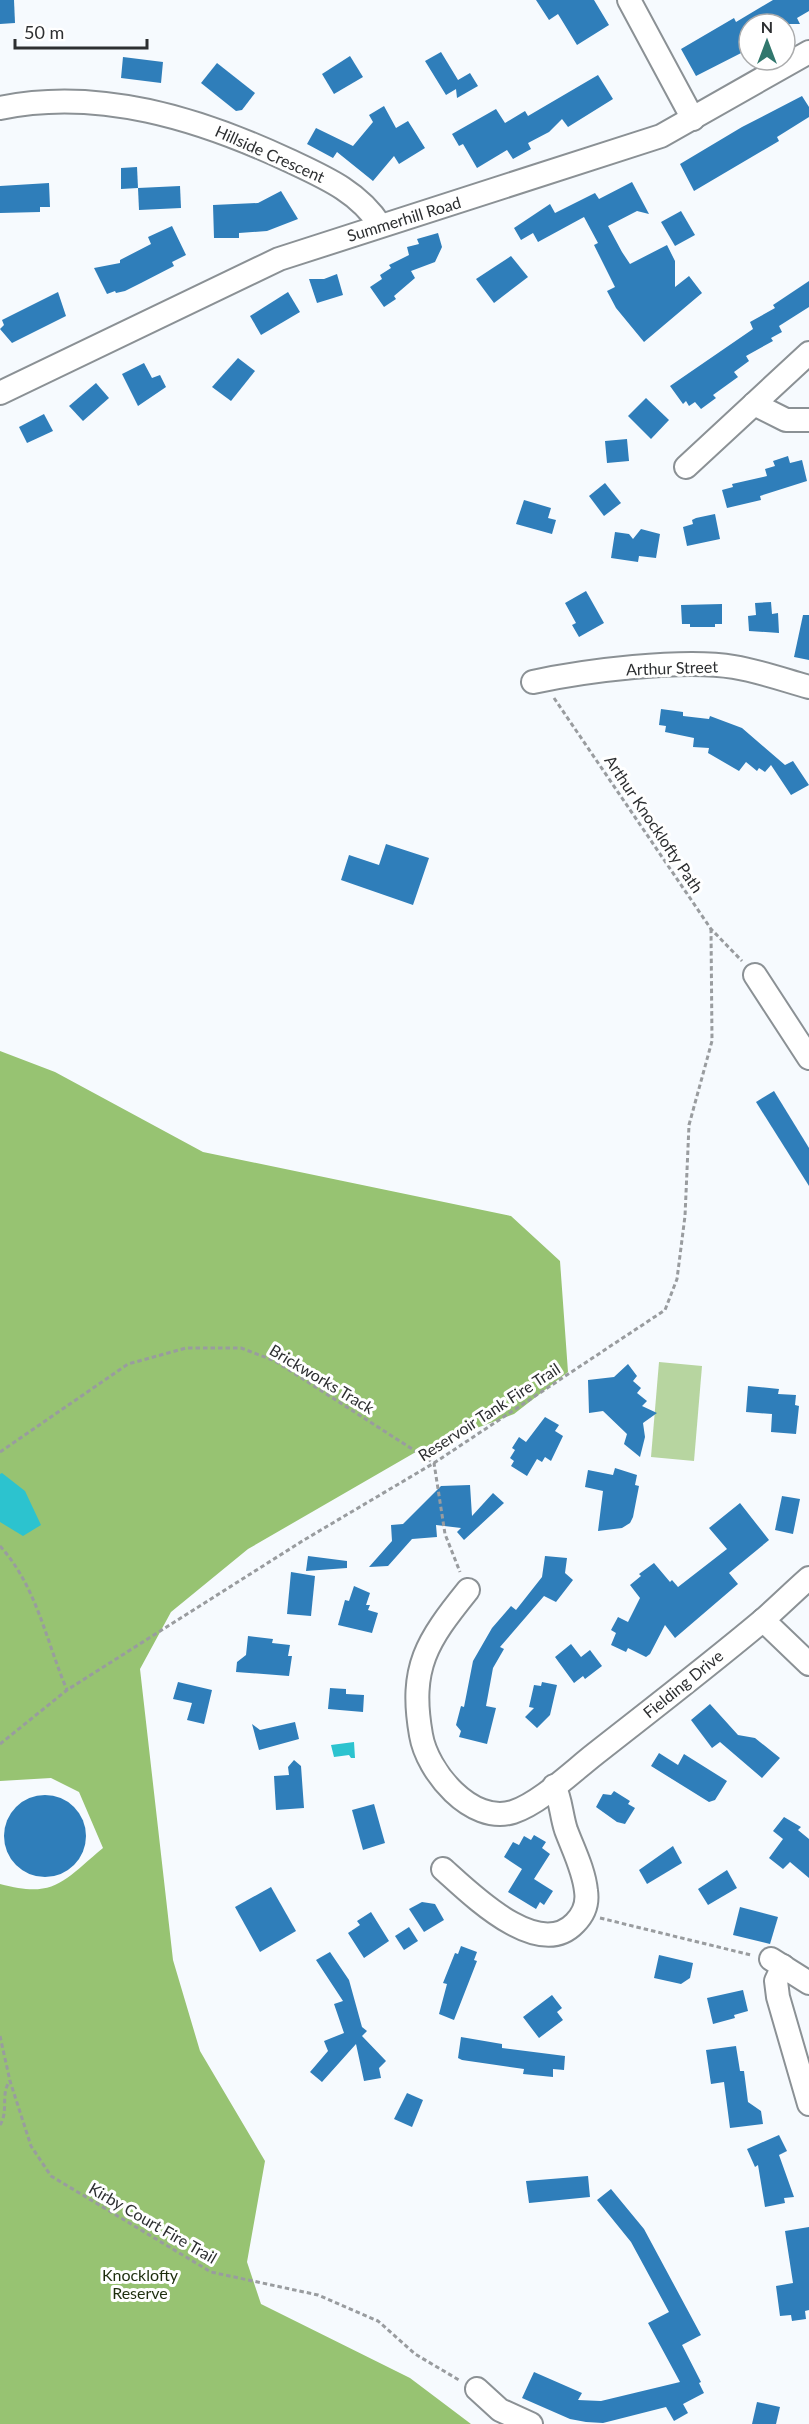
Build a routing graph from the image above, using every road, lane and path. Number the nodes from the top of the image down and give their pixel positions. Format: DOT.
graph roads {
  1 [pos="629,0"];
  2 [pos="809,52"];
  3 [pos="0,108"];
  4 [pos="693,119"];
  5 [pos="380,225"];
  6 [pos="809,353"];
  7 [pos="0,393"];
  8 [pos="754,404"];
  9 [pos="809,420"];
  10 [pos="686,467"];
  11 [pos="537,681"];
  12 [pos="809,687"];
  13 [pos="711,929"];
  14 [pos="755,975"];
  15 [pos="809,1058"];
  16 [pos="0,1452"];
  17 [pos="434,1463"];
  18 [pos="0,1546"];
  19 [pos="809,1578"];
  20 [pos="468,1590"];
  21 [pos="763,1620"];
  22 [pos="809,1664"];
  23 [pos="68,1690"];
  24 [pos="0,1743"];
  25 [pos="554,1786"];
  26 [pos="443,1869"];
  27 [pos="586,1908"];
  28 [pos="777,1963"];
  29 [pos="809,1983"];
  30 [pos="0,2036"];
  31 [pos="10,2081"];
  32 [pos="809,2104"];
  33 [pos="0,2125"];
  34 [pos="477,2389"];
  35 [pos="531,2424"];
  1 -- 4 [label="street"];
  2 -- 4 [label="street, Summerhill Road"];
  3 -- 5 [label="street, Hillside Crescent"];
  4 -- 5 [label="street, Summerhill Road"];
  5 -- 7 [label="street, Summerhill Road"];
  6 -- 8 [label="street"];
  8 -- 9 [label="street"];
  8 -- 10 [label="street"];
  11 -- 12 [label="street, Arthur Street"];
  11 -- 13 [label="path, Arthur Knocklofty Path"];
  13 -- 14 [label="path, Arthur Knocklofty Path"];
  13 -- 17 [label="path, Reservoir Tank Fire Trail"];
  14 -- 15 [label="street"];
  16 -- 17 [label="path, Brickworks Track"];
  17 -- 20 [label="path"];
  17 -- 23 [label="path, Reservoir Tank Fire Trail"];
  18 -- 23 [label="path"];
  19 -- 21 [label="street, Fielding Drive"];
  20 -- 25 [label="street, Fielding Drive"];
  21 -- 22 [label="street"];
  21 -- 25 [label="street, Fielding Drive"];
  23 -- 24 [label="path, Reservoir Tank Fire Trail"];
  25 -- 27 [label="street"];
  26 -- 27 [label="street"];
  27 -- 28 [label="path"];
  28 -- 29 [label="street"];
  28 -- 32 [label="street"];
  30 -- 31 [label="path, Kirby Court Fire Trail"];
  31 -- 33 [label="path"];
  31 -- 34 [label="path, Kirby Court Fire Trail"];
  34 -- 35 [label="street"];
}
